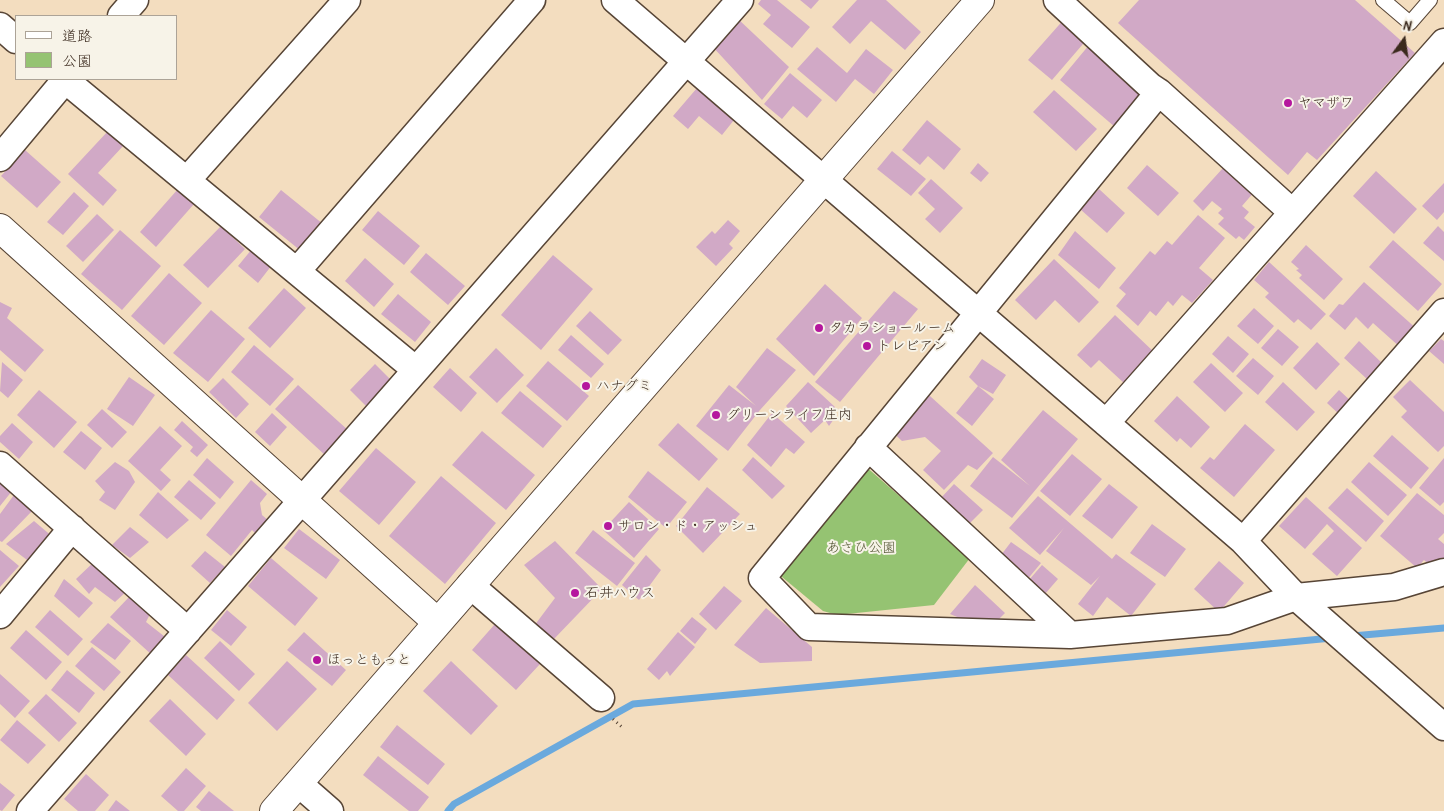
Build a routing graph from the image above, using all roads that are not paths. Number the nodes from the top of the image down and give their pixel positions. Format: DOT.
graph roads {
  1 [pos="136,0"];
  2 [pos="347,0"];
  3 [pos="532,0"];
  4 [pos="615,0"];
  5 [pos="740,0"];
  6 [pos="980,0"];
  7 [pos="1058,0"];
  8 [pos="1383,0"];
  9 [pos="1430,0"];
  10 [pos="122,15"];
  11 [pos="0,26"];
  12 [pos="15,39"];
  13 [pos="1444,42"];
  14 [pos="686,63"];
  15 [pos="64,80"];
  16 [pos="66,80"];
  17 [pos="1159,92"];
  18 [pos="0,158"];
  19 [pos="824,179"];
  20 [pos="188,180"];
  21 [pos="1292,212"];
  22 [pos="0,228"];
  23 [pos="297,271"];
  24 [pos="978,312"];
  25 [pos="1444,312"];
  26 [pos="416,370"];
  27 [pos="1106,423"];
  28 [pos="868,447"];
  29 [pos="0,464"];
  30 [pos="302,501"];
  31 [pos="72,528"];
  32 [pos="1243,541"];
  33 [pos="1444,572"];
  34 [pos="470,585"];
  35 [pos="1296,597"];
  36 [pos="0,614"];
  37 [pos="437,622"];
  38 [pos="188,631"];
  39 [pos="1070,635"];
  40 [pos="601,698"];
  41 [pos="1444,727"];
  42 [pos="298,783"];
  43 [pos="30,811"];
  44 [pos="274,811"];
  45 [pos="330,811"];
  1 -- 10 [label="street"];
  2 -- 20 [label="street"];
  3 -- 23 [label="street"];
  4 -- 14 [label="street"];
  5 -- 14 [label="street"];
  6 -- 19 [label="street"];
  7 -- 17 [label="street"];
  8 -- 9 [label="lane"];
  11 -- 12 [label="street"];
  13 -- 21 [label="street"];
  14 -- 19 [label="street"];
  14 -- 26 [label="street"];
  15 -- 18 [label="street"];
  16 -- 20 [label="street"];
  17 -- 21 [label="street"];
  17 -- 24 [label="street"];
  19 -- 24 [label="street"];
  19 -- 34 [label="street"];
  20 -- 23 [label="street"];
  21 -- 27 [label="street"];
  22 -- 30 [label="street"];
  23 -- 26 [label="street"];
  24 -- 27 [label="street"];
  24 -- 28 [label="street"];
  25 -- 32 [label="street"];
  26 -- 30 [label="street"];
  27 -- 32 [label="street"];
  28 -- 39 [label="street"];
  28 -- 39 [label="street"];
  29 -- 31 [label="street"];
  30 -- 37 [label="street"];
  30 -- 38 [label="street"];
  31 -- 36 [label="street"];
  31 -- 38 [label="street"];
  32 -- 35 [label="street"];
  33 -- 35 [label="street"];
  34 -- 37 [label="street"];
  34 -- 40 [label="street"];
  35 -- 39 [label="street"];
  35 -- 41 [label="street"];
  37 -- 42 [label="street"];
  38 -- 43 [label="street"];
  42 -- 44 [label="street"];
  42 -- 45 [label="street"];
}
